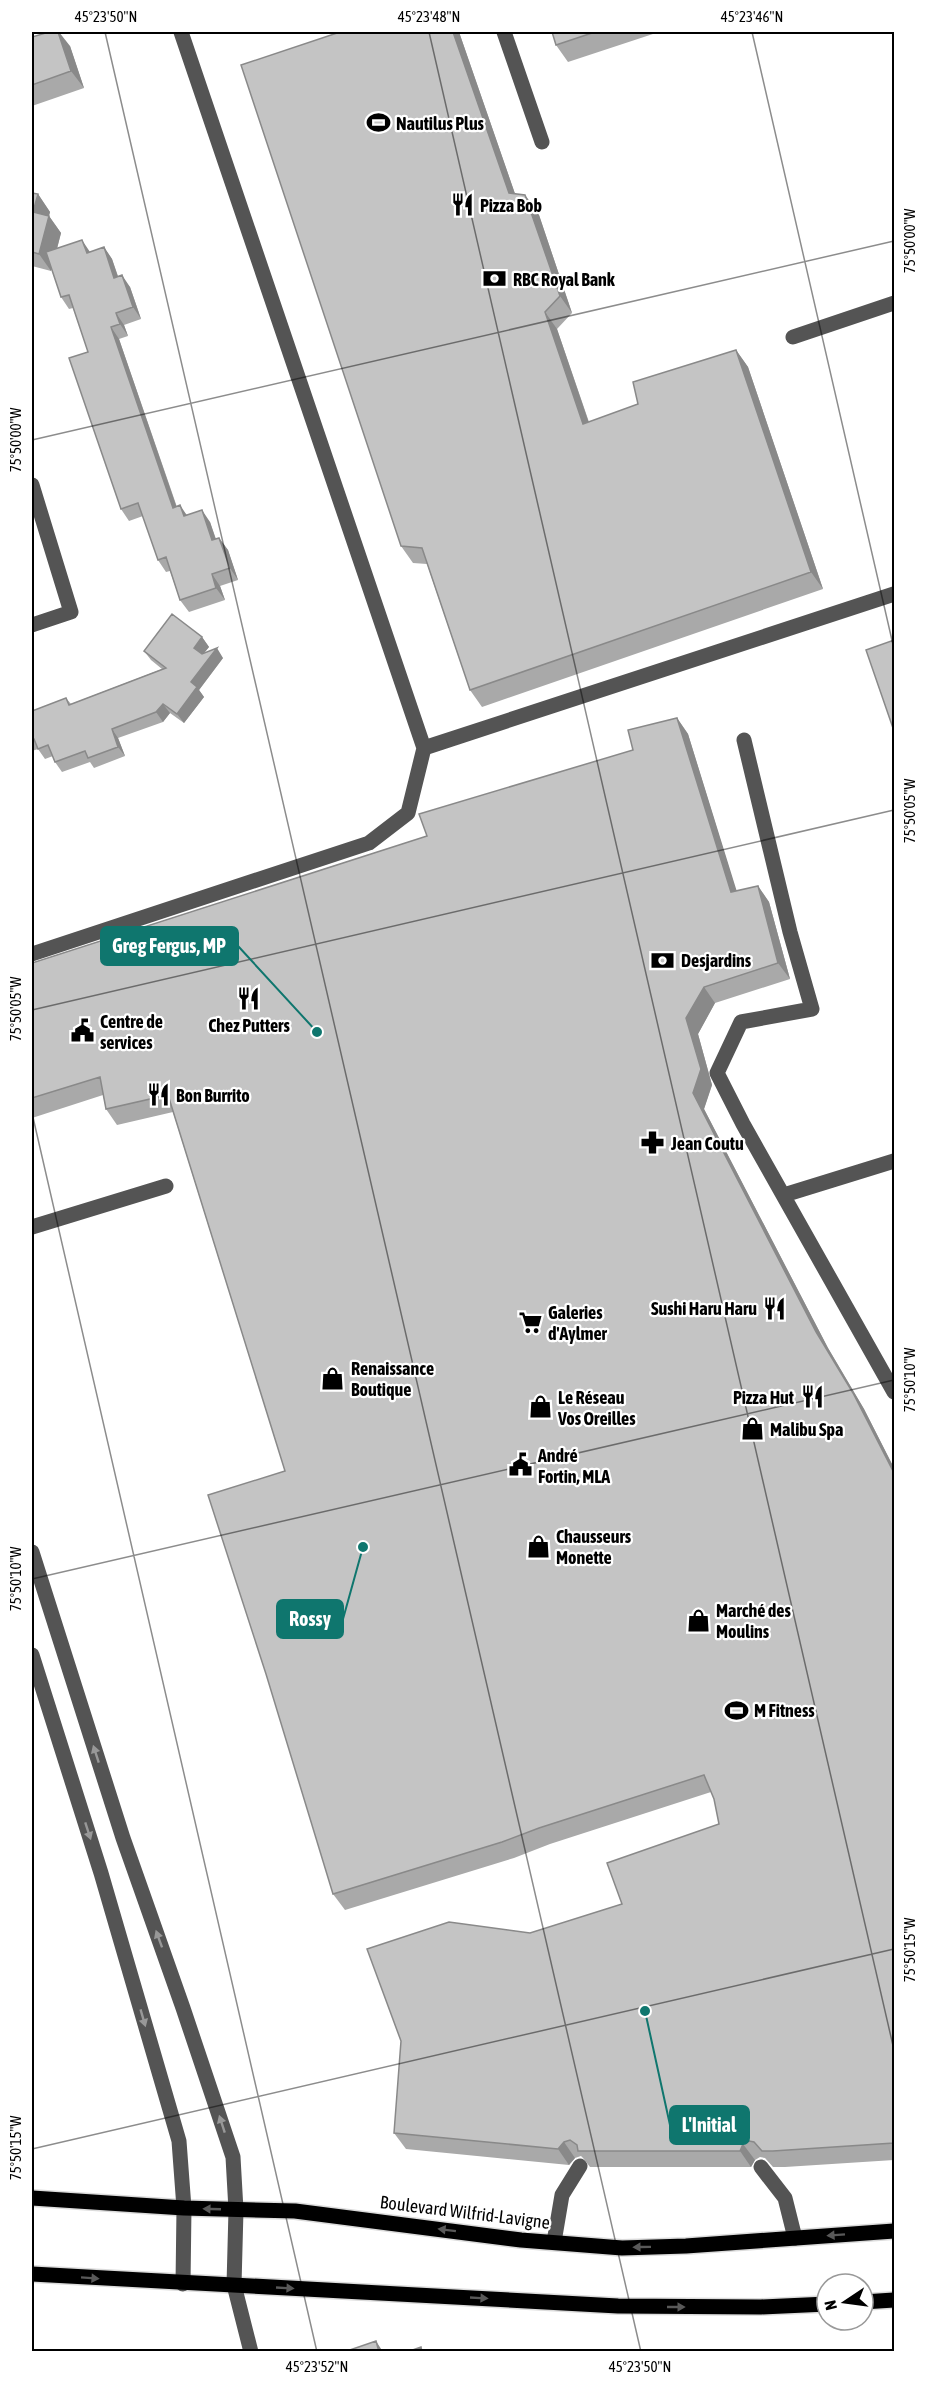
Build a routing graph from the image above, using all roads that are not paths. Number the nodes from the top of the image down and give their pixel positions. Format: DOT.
graph roads {
  1 [pos="181,32"];
  2 [pos="504,32"];
  3 [pos="542,142"];
  4 [pos="894,303"];
  5 [pos="794,337"];
  6 [pos="32,485"];
  7 [pos="894,594"];
  8 [pos="32,625"];
  9 [pos="744,740"];
  10 [pos="424,748"];
  11 [pos="32,954"];
  12 [pos="894,1161"];
  13 [pos="166,1186"];
  14 [pos="784,1195"];
  15 [pos="32,1227"];
  16 [pos="894,1392"];
  17 [pos="32,1552"];
  18 [pos="32,1655"];
  19 [pos="580,2166"];
  20 [pos="761,2167"];
  21 [pos="32,2198"];
  22 [pos="184,2208"];
  23 [pos="236,2210"];
  24 [pos="894,2231"];
  25 [pos="795,2238"];
  26 [pos="554,2242"];
  27 [pos="32,2274"];
  28 [pos="183,2284"];
  29 [pos="234,2285"];
  30 [pos="894,2300"];
  31 [pos="875,2301"];
  32 [pos="815,2305"];
  33 [pos="251,2352"];
  1 -- 10 [label="street"];
  2 -- 3 [label="street"];
  4 -- 5 [label="street"];
  6 -- 8 [label="street"];
  7 -- 10 [label="street"];
  9 -- 14 [label="street"];
  10 -- 11 [label="street"];
  12 -- 14 [label="street"];
  13 -- 15 [label="street"];
  14 -- 16 [label="street"];
  23 -- 17 [label="street, one-way"];
  18 -- 22 [label="street, one-way"];
  19 -- 26 [label="street"];
  20 -- 25 [label="street"];
  21 -- 22 [label="main road, Boulevard Wilfrid-Lavigne"];
  23 -- 22 [label="main road, Boulevard Wilfrid-Lavigne, one-way"];
  22 -- 28 [label="street"];
  26 -- 23 [label="main road, Boulevard Wilfrid-Lavigne, one-way"];
  23 -- 29 [label="street"];
  24 -- 25 [label="main road, Boulevard Wilfrid-Lavigne, one-way"];
  25 -- 26 [label="main road, Boulevard Wilfrid-Lavigne, one-way"];
  27 -- 28 [label="main road, one-way"];
  28 -- 29 [label="main road"];
  29 -- 32 [label="main road, one-way"];
  29 -- 33 [label="street"];
  30 -- 31 [label="main road"];
}
